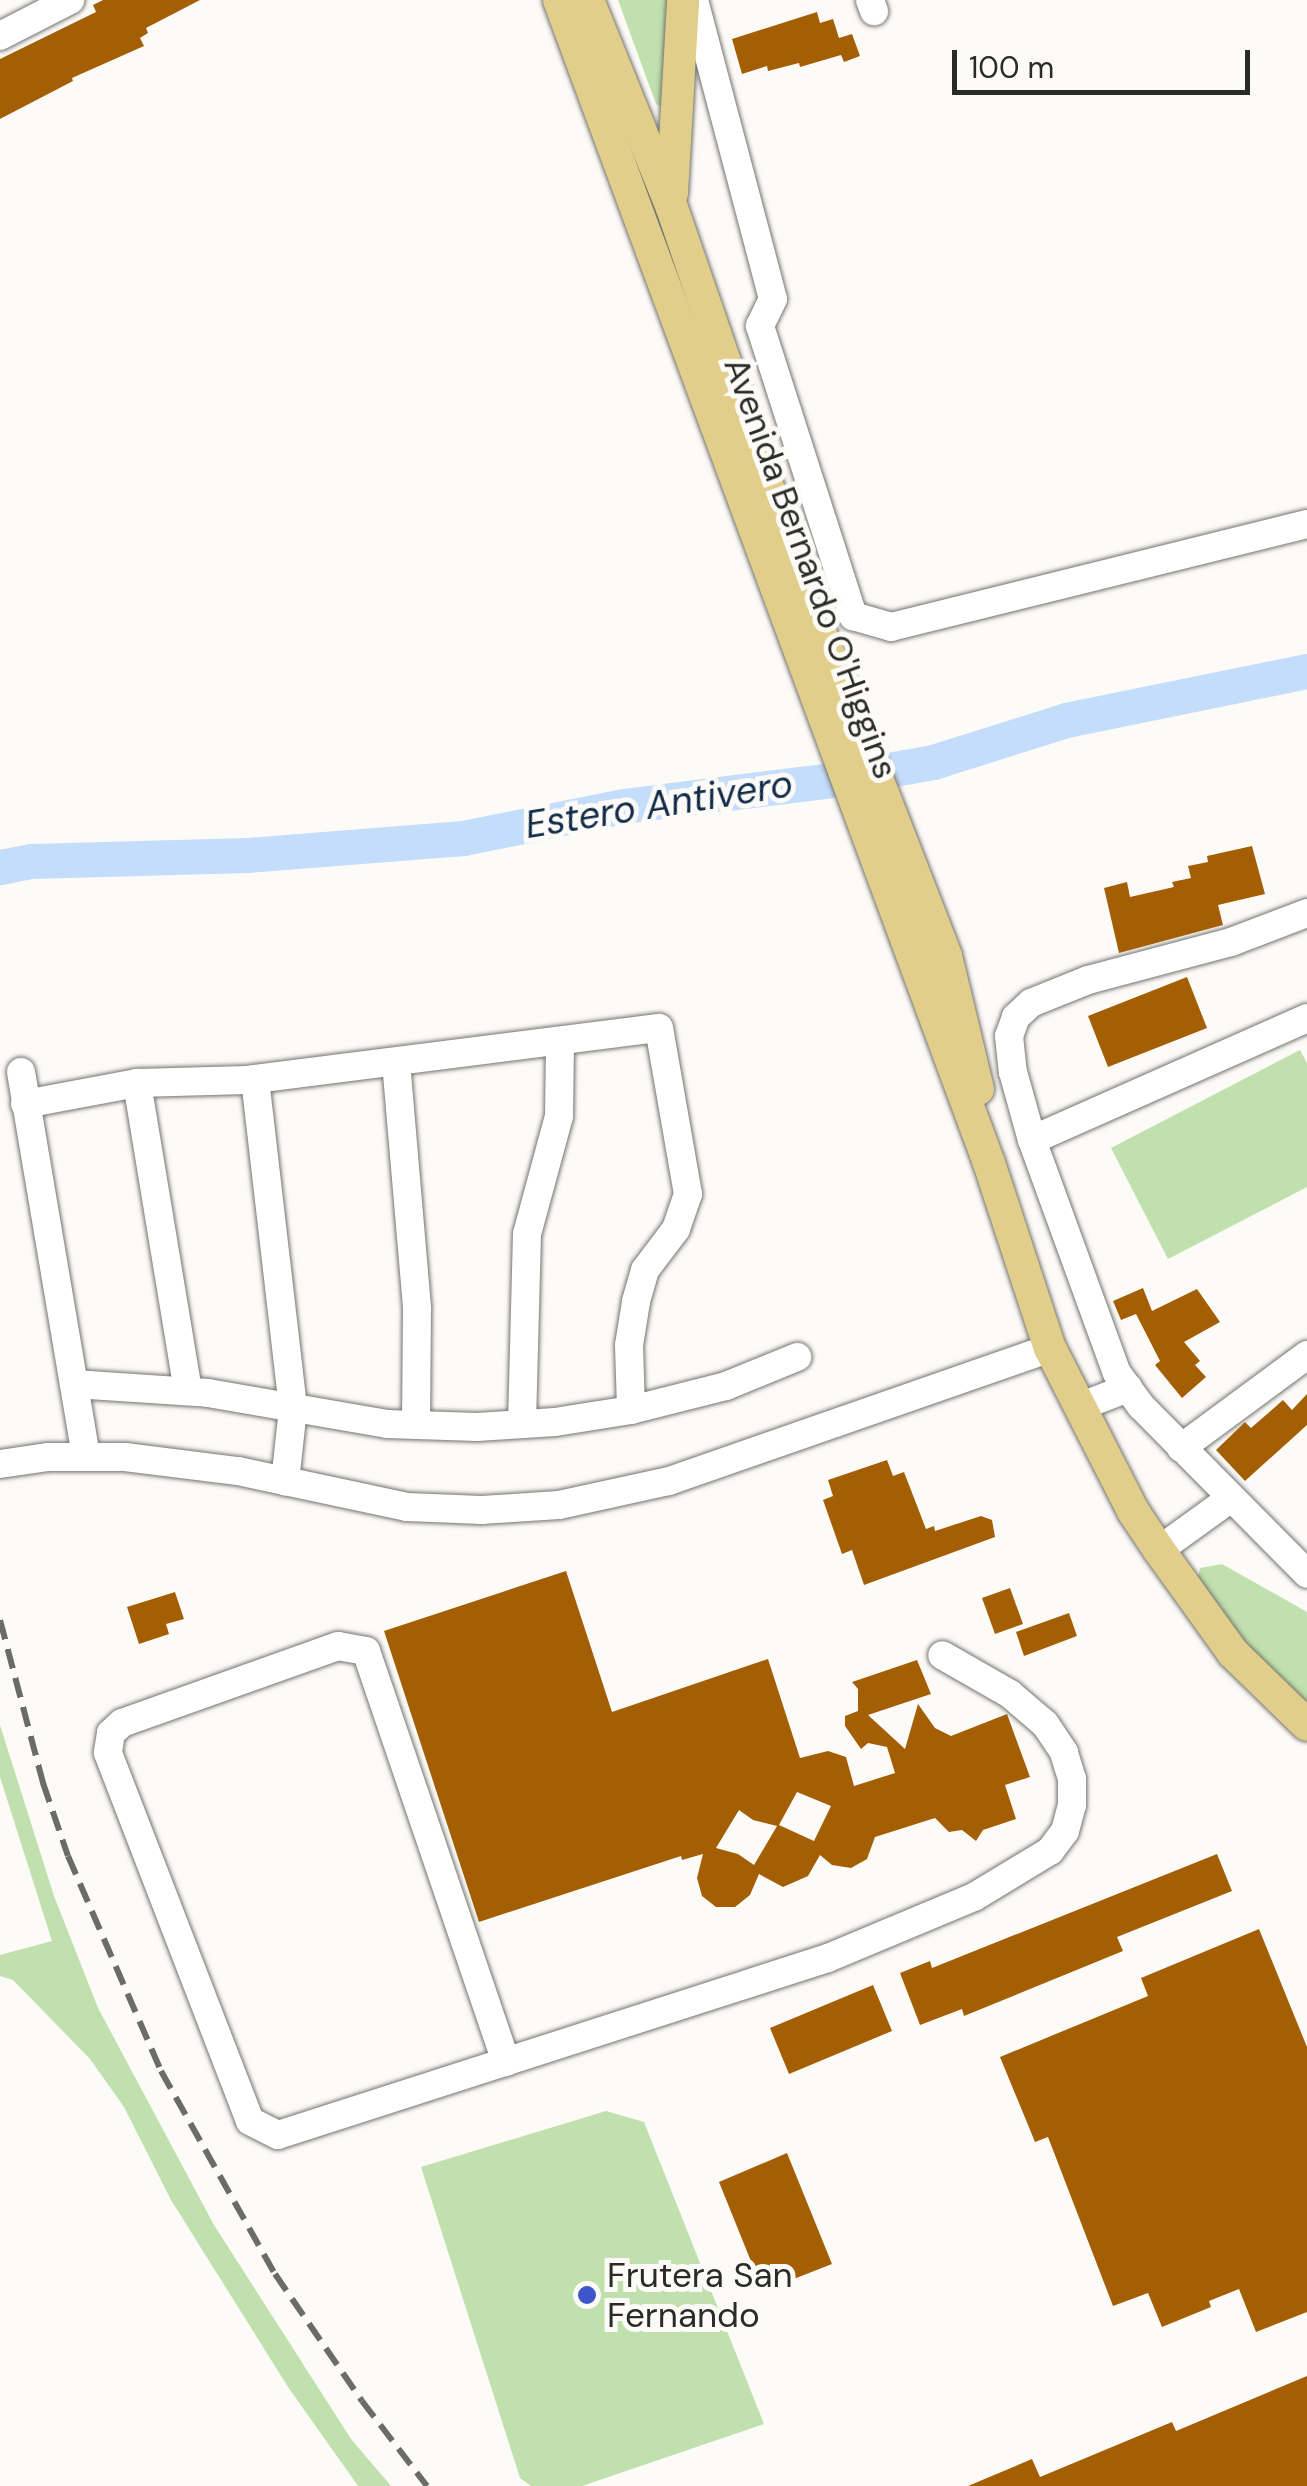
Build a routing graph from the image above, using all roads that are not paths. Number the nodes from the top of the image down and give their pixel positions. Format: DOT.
graph roads {
  1 [pos="559,0"];
  2 [pos="588,0"];
  3 [pos="683,0"];
  4 [pos="694,0"];
  5 [pos="55,4"];
  6 [pos="0,36"];
  7 [pos="672,208"];
  8 [pos="1307,524"];
  9 [pos="790,590"];
  10 [pos="1307,913"];
  11 [pos="1307,1018"];
  12 [pos="560,1043"];
  13 [pos="396,1062"];
  14 [pos="21,1072"];
  15 [pos="254,1079"];
  16 [pos="137,1082"];
  17 [pos="25,1104"];
  18 [pos="1032,1140"];
  19 [pos="988,1162"];
  20 [pos="1050,1348"];
  21 [pos="1307,1355"];
  22 [pos="797,1357"];
  23 [pos="74,1384"];
  24 [pos="1128,1388"];
  25 [pos="188,1391"];
  26 [pos="1079,1407"];
  27 [pos="293,1409"];
  28 [pos="631,1410"];
  29 [pos="522,1424"];
  30 [pos="416,1425"];
  31 [pos="1181,1448"];
  32 [pos="86,1456"];
  33 [pos="0,1464"];
  34 [pos="285,1482"];
  35 [pos="1231,1498"];
  36 [pos="1158,1550"];
  37 [pos="1304,1565"];
  38 [pos="942,1655"];
  39 [pos="1307,1725"];
  40 [pos="506,2062"];
  1 -- 9 [label="main road, Avenida Bernardo O'Higgins"];
  2 -- 7 [label="main road, Avenida Bernardo O'Higgins"];
  3 -- 7 [label="main road"];
  4 -- 8 [label="street"];
  5 -- 6 [label="street"];
  7 -- 9 [label="main road, Avenida Bernardo O'Higgins"];
  9 -- 19 [label="main road, Avenida Bernardo O'Higgins"];
  9 -- 19 [label="main road, Avenida Bernardo O'Higgins"];
  10 -- 18 [label="street"];
  11 -- 18 [label="street"];
  12 -- 13 [label="street"];
  12 -- 28 [label="street"];
  12 -- 29 [label="street"];
  13 -- 15 [label="street"];
  13 -- 30 [label="street"];
  14 -- 17 [label="street"];
  15 -- 16 [label="street"];
  15 -- 27 [label="street"];
  16 -- 17 [label="street"];
  16 -- 25 [label="street"];
  17 -- 23 [label="street"];
  18 -- 24 [label="street"];
  19 -- 20 [label="main road, Avenida Bernardo O'Higgins"];
  20 -- 26 [label="main road, Avenida Bernardo O'Higgins"];
  20 -- 34 [label="street"];
  21 -- 31 [label="street"];
  22 -- 28 [label="street"];
  23 -- 25 [label="street"];
  23 -- 32 [label="street"];
  24 -- 26 [label="street"];
  24 -- 31 [label="street"];
  25 -- 27 [label="street"];
  26 -- 36 [label="main road, Avenida Bernardo O'Higgins"];
  27 -- 30 [label="street"];
  27 -- 34 [label="street"];
  28 -- 29 [label="street"];
  29 -- 30 [label="street"];
  31 -- 35 [label="street"];
  32 -- 33 [label="street"];
  32 -- 34 [label="street"];
  35 -- 36 [label="street"];
  35 -- 37 [label="street"];
  36 -- 39 [label="main road, Avenida Bernardo O'Higgins"];
  38 -- 40 [label="street"];
  40 -- 40 [label="street"];
}
